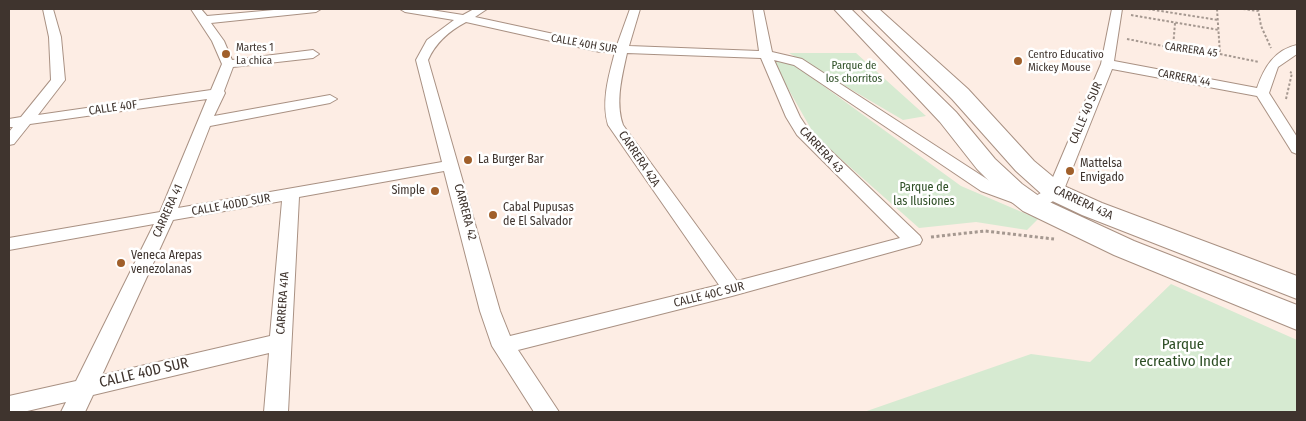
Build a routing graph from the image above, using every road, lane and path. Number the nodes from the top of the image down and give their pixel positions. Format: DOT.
graph roads {
  1 [pos="48,9"];
  2 [pos="316,9"];
  3 [pos="405,9"];
  4 [pos="482,9"];
  5 [pos="634,9"];
  6 [pos="758,9"];
  7 [pos="842,9"];
  8 [pos="869,9"];
  9 [pos="1148,9"];
  10 [pos="1179,9"];
  11 [pos="1218,9"];
  12 [pos="1243,9"];
  13 [pos="1258,10"];
  14 [pos="1117,11"];
  15 [pos="199,14"];
  16 [pos="1178,14"];
  17 [pos="464,18"];
  18 [pos="1218,20"];
  19 [pos="1175,23"];
  20 [pos="1219,30"];
  21 [pos="1110,36"];
  22 [pos="1173,48"];
  23 [pos="1297,49"];
  24 [pos="621,50"];
  25 [pos="314,54"];
  26 [pos="1220,54"];
  27 [pos="766,55"];
  28 [pos="1274,62"];
  29 [pos="228,64"];
  30 [pos="1107,64"];
  31 [pos="1297,66"];
  32 [pos="218,93"];
  33 [pos="1262,93"];
  34 [pos="330,99"];
  35 [pos="27,121"];
  36 [pos="206,122"];
  37 [pos="9,123"];
  38 [pos="9,141"];
  39 [pos="1297,149"];
  40 [pos="452,165"];
  41 [pos="291,194"];
  42 [pos="1044,198"];
  43 [pos="167,215"];
  44 [pos="913,240"];
  45 [pos="1064,240"];
  46 [pos="9,244"];
  47 [pos="1297,288"];
  48 [pos="732,290"];
  49 [pos="1297,318"];
  50 [pos="280,342"];
  51 [pos="503,346"];
  52 [pos="84,387"];
  53 [pos="9,406"];
  54 [pos="73,412"];
  55 [pos="276,412"];
  56 [pos="547,412"];
  1 -- 35 [label="street"];
  2 -- 15 [label="street"];
  3 -- 17 [label="street, CALLE 40H SUR"];
  4 -- 17 [label="street"];
  5 -- 24 [label="street, CARRERA 42A"];
  6 -- 27 [label="street, CARRERA 43"];
  7 -- 42 [label="main road, CARRERA 43A"];
  8 -- 42 [label="main road, CARRERA 43A"];
  9 -- 16 [label="path"];
  10 -- 16 [label="path"];
  11 -- 18 [label="path"];
  12 -- 13 [label="path"];
  13 -- 28 [label="path"];
  14 -- 19 [label="path"];
  14 -- 21 [label="street, CALLE 40 SUR"];
  15 -- 29 [label="street"];
  16 -- 18 [label="path"];
  17 -- 24 [label="street, CALLE 40H SUR"];
  17 -- 40 [label="street, CARRERA 42"];
  18 -- 20 [label="path"];
  19 -- 20 [label="path"];
  19 -- 22 [label="path"];
  20 -- 26 [label="path"];
  21 -- 22 [label="path, CARRERA 45"];
  21 -- 30 [label="street, CALLE 40 SUR"];
  22 -- 26 [label="path, CARRERA 45"];
  23 -- 28 [label="street"];
  24 -- 27 [label="street, CALLE 40H SUR"];
  24 -- 48 [label="street, CARRERA 42A"];
  25 -- 29 [label="street"];
  26 -- 28 [label="path, CARRERA 45"];
  27 -- 42 [label="street, CARRERA 43A"];
  27 -- 44 [label="street, CARRERA 43"];
  28 -- 31 [label="street"];
  28 -- 33 [label="street"];
  29 -- 32 [label="street, CARRERA 41"];
  30 -- 33 [label="street, CARRERA 44"];
  30 -- 42 [label="street, CALLE 40 SUR"];
  32 -- 35 [label="street, CALLE 40F"];
  32 -- 36 [label="street, CARRERA 41"];
  33 -- 39 [label="street"];
  34 -- 36 [label="street"];
  35 -- 37 [label="street, CALLE 40F"];
  35 -- 38 [label="street"];
  36 -- 43 [label="street, CARRERA 41"];
  40 -- 41 [label="street, CALLE 40DD SUR"];
  40 -- 51 [label="street, CARRERA 42"];
  41 -- 43 [label="street, CALLE 40DD SUR"];
  41 -- 50 [label="street, CARRERA 41A"];
  42 -- 47 [label="main road, CARRERA 43A"];
  42 -- 49 [label="main road, CARRERA 43A"];
  43 -- 46 [label="street, CALLE 40DD SUR"];
  43 -- 52 [label="street, CARRERA 41"];
  44 -- 45 [label="path"];
  44 -- 48 [label="street, CALLE 40C SUR"];
  48 -- 51 [label="street, CALLE 40C SUR"];
  50 -- 52 [label="street, CALLE 40D SUR"];
  50 -- 55 [label="street, CARRERA 41A"];
  51 -- 56 [label="street, CARRERA 42"];
  52 -- 53 [label="street, CALLE 40D SUR"];
  52 -- 54 [label="street, CARRERA 41"];
}
